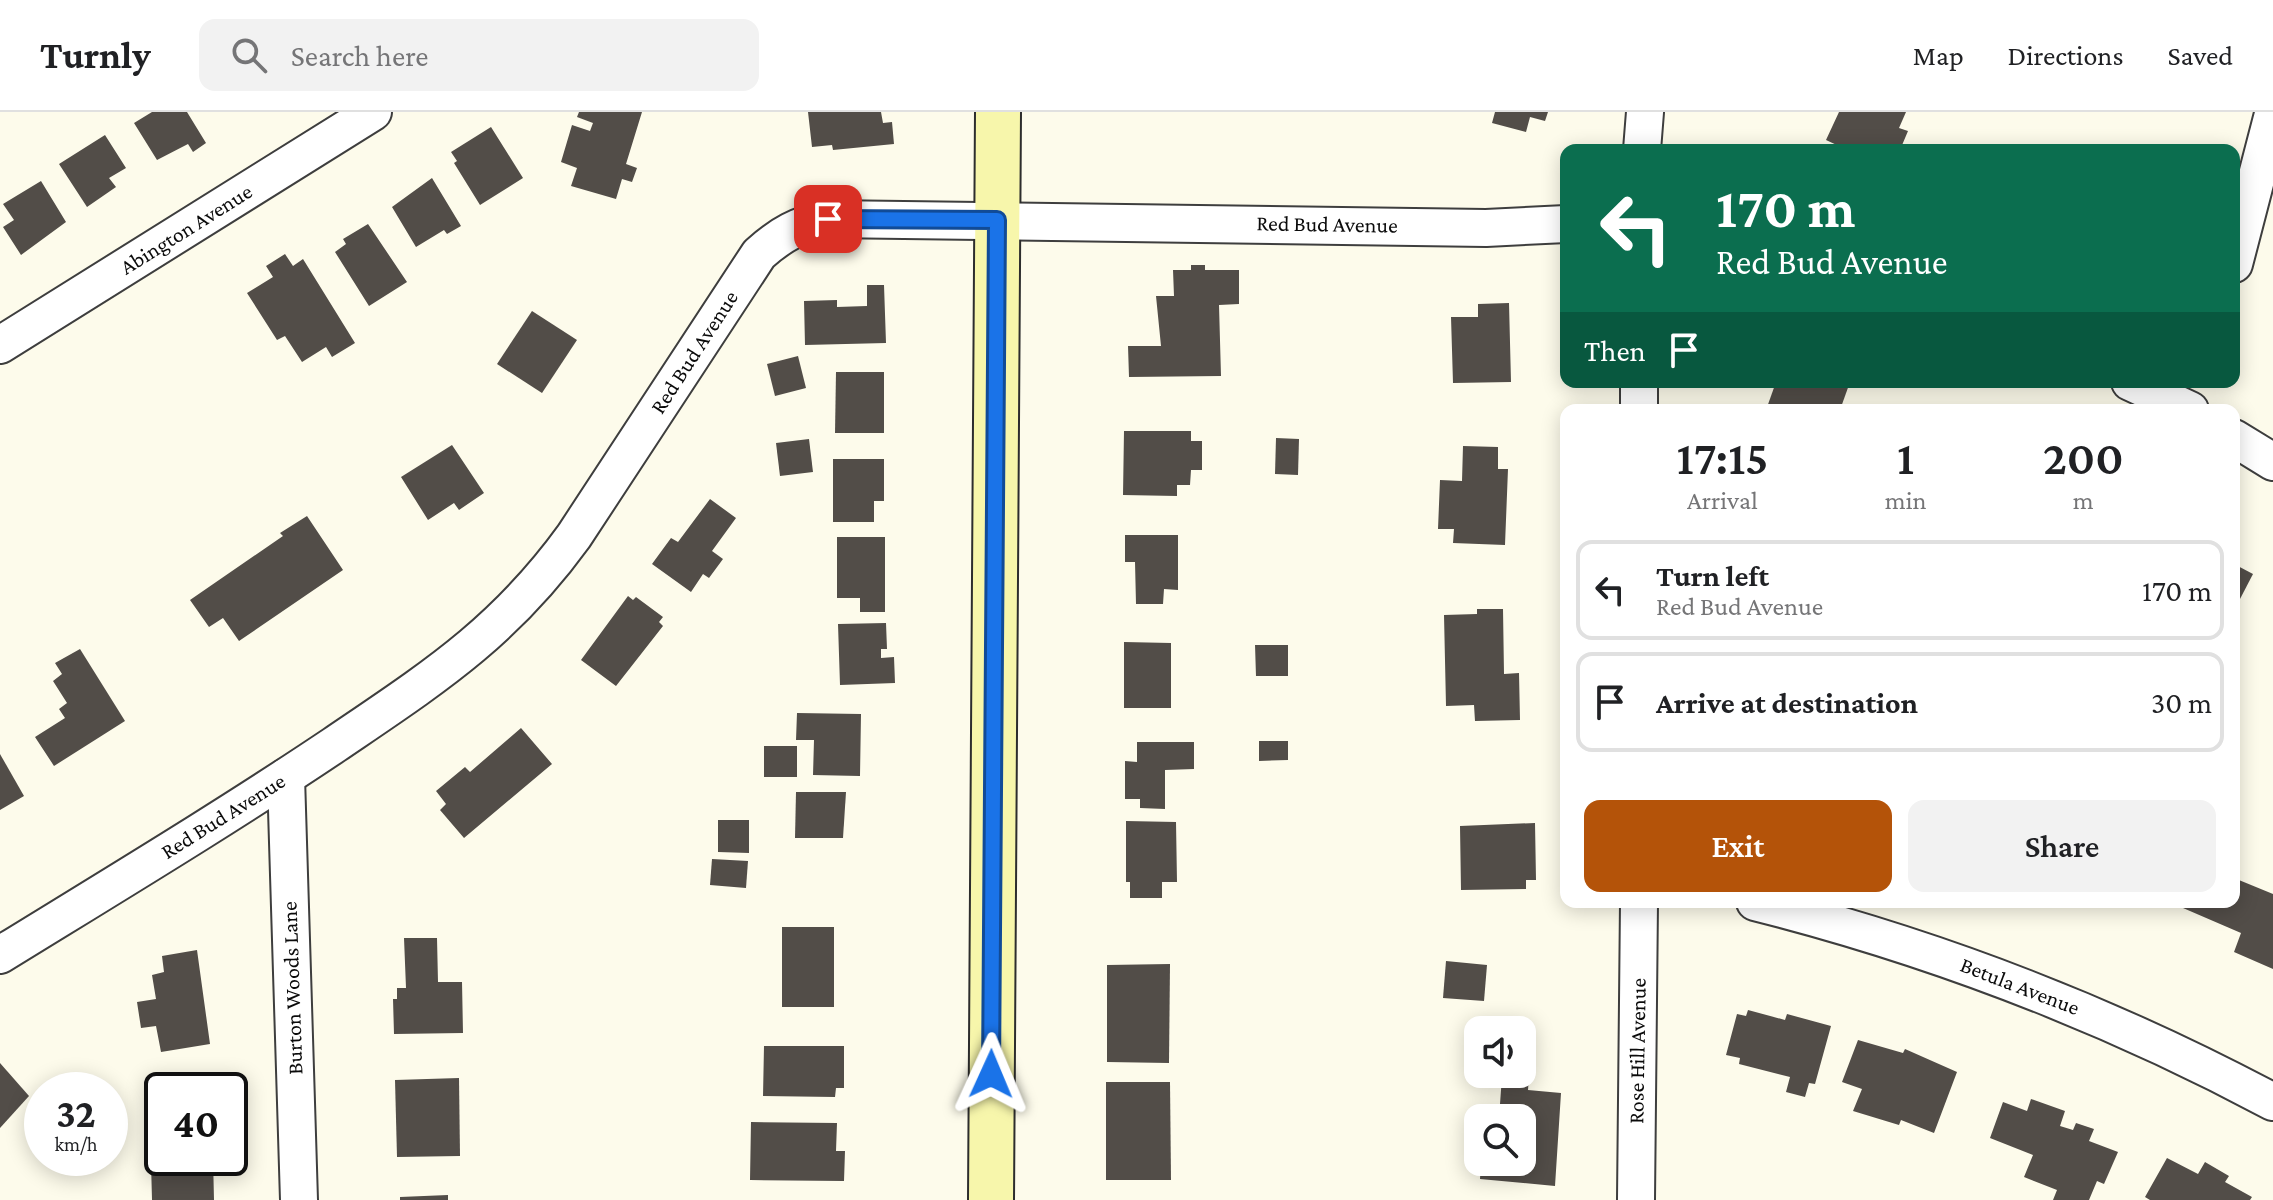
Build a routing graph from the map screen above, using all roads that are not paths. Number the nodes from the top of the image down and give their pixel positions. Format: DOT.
graph roads {
  1 [pos="373,112"];
  2 [pos="998,112"];
  3 [pos="1645,112"];
  4 [pos="2273,114"];
  5 [pos="1642,144"];
  6 [pos="997,220"];
  7 [pos="1560,224"];
  8 [pos="2240,241"];
  9 [pos="0,345"];
  10 [pos="2143,388"];
  11 [pos="2177,404"];
  12 [pos="2240,442"];
  13 [pos="2273,462"];
  14 [pos="286,777"];
  15 [pos="1639,908"];
  16 [pos="1779,908"];
  17 [pos="0,955"];
  18 [pos="2273,1102"];
  19 [pos="299,1200"];
  20 [pos="991,1200"];
  21 [pos="1636,1200"];
  1 -- 9 [label="street, Abington Avenue"];
  2 -- 6 [label="street"];
  3 -- 5 [label="street"];
  4 -- 8 [label="street"];
  6 -- 7 [label="street, Red Bud Avenue"];
  6 -- 14 [label="street, Red Bud Avenue"];
  6 -- 20 [label="street"];
  10 -- 11 [label="street"];
  12 -- 13 [label="street"];
  14 -- 17 [label="street, Red Bud Avenue"];
  14 -- 19 [label="street, Burton Woods Lane"];
  15 -- 21 [label="street, Rose Hill Avenue"];
  16 -- 18 [label="street, Betula Avenue"];
}
